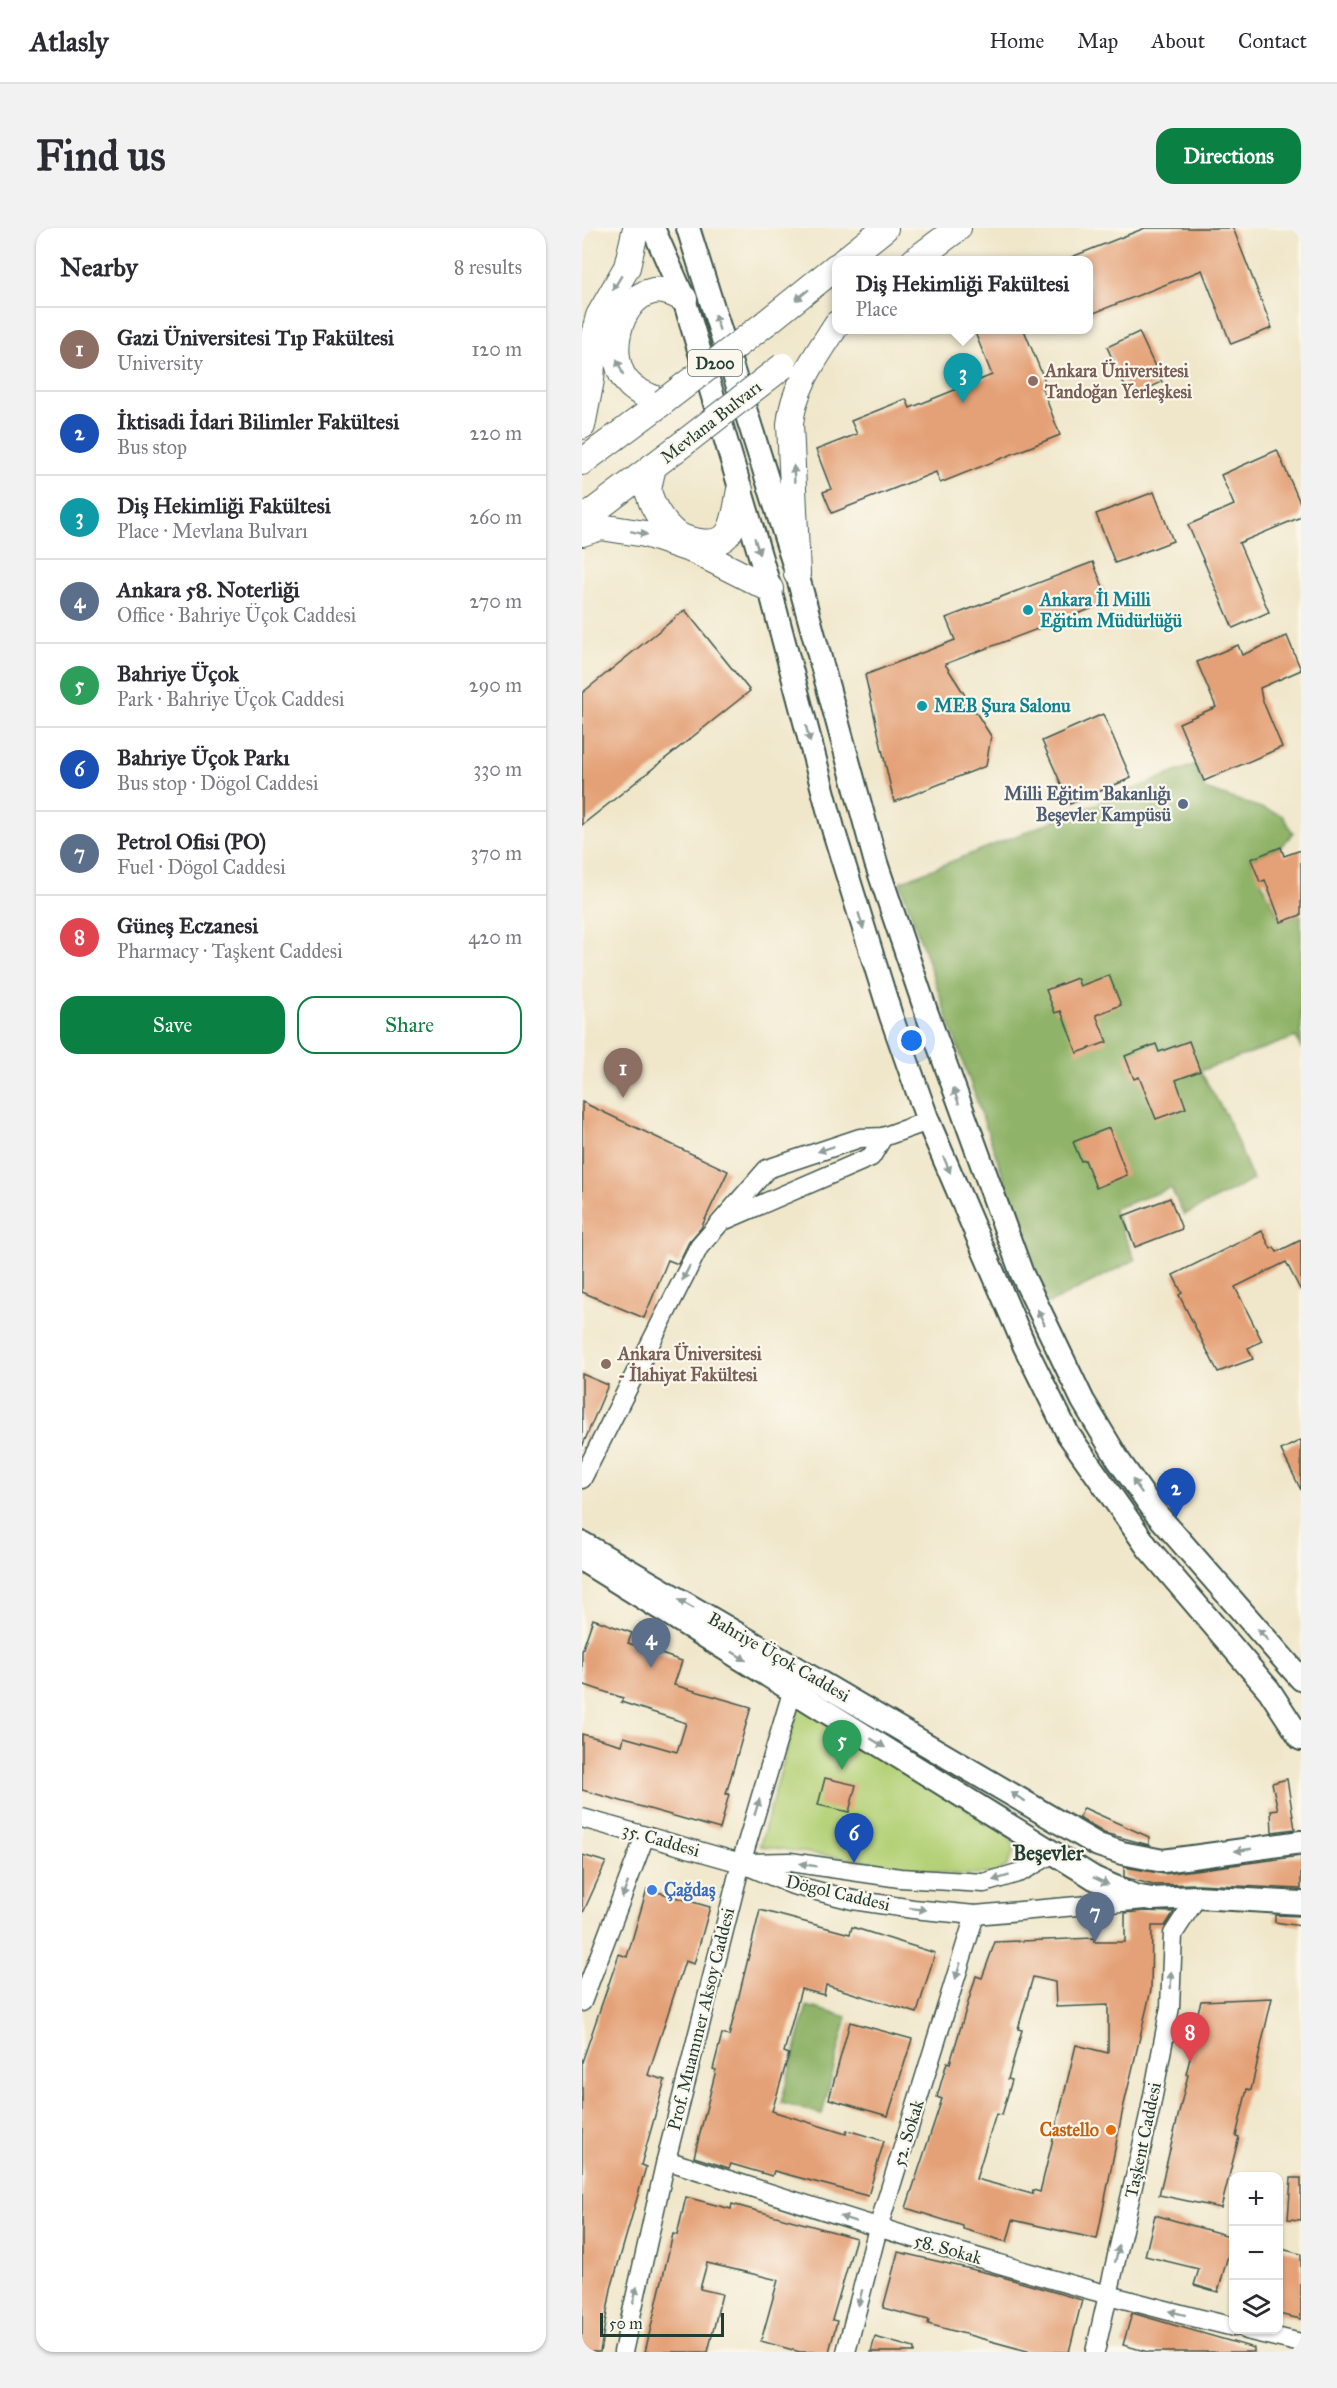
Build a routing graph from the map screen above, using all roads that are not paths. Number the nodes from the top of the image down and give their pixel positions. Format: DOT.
graph roads {
  1 [pos="636,228"];
  2 [pos="654,228"];
  3 [pos="688,228"];
  4 [pos="885,228"];
  5 [pos="958,228"];
  6 [pos="850,256"];
  7 [pos="921,256"];
  8 [pos="832,270"];
  9 [pos="684,299"];
  10 [pos="832,323"];
  11 [pos="832,332"];
  12 [pos="663,402"];
  13 [pos="582,426"];
  14 [pos="582,462"];
  15 [pos="653,466"];
  16 [pos="740,489"];
  17 [pos="582,520"];
  18 [pos="582,533"];
  19 [pos="797,574"];
  20 [pos="770,589"];
  21 [pos="928,1121"];
  22 [pos="883,1137"];
  23 [pos="767,1169"];
  24 [pos="787,1196"];
  25 [pos="720,1222"];
  26 [pos="582,1479"];
  27 [pos="582,1543"];
  28 [pos="582,1560"];
  29 [pos="1301,1679"];
  30 [pos="793,1689"];
  31 [pos="1301,1739"];
  32 [pos="582,1818"];
  33 [pos="1068,1827"];
  34 [pos="645,1836"];
  35 [pos="1301,1842"];
  36 [pos="1054,1853"];
  37 [pos="741,1863"];
  38 [pos="1197,1897"];
  39 [pos="1152,1899"];
  40 [pos="1301,1903"];
  41 [pos="975,1915"];
  42 [pos="589,1966"];
  43 [pos="582,2002"];
  44 [pos="666,2160"];
  45 [pos="878,2228"];
  46 [pos="1108,2296"];
  47 [pos="1229,2326"];
  48 [pos="1263,2334"];
  49 [pos="1301,2343"];
  50 [pos="623,2352"];
  51 [pos="846,2352"];
  52 [pos="1095,2352"];
  1 -- 13 [label="highway, one-way"];
  2 -- 9 [label="main road"];
  19 -- 3 [label="main road, one-way"];
  4 -- 6 [label="highway"];
  5 -- 7 [label="highway"];
  8 -- 12 [label="highway, D200, one-way, bridge"];
  12 -- 9 [label="highway, one-way"];
  9 -- 16 [label="main road"];
  10 -- 15 [label="highway, Mevlana Bulvarı / D200, bridge"];
  19 -- 11 [label="highway, one-way"];
  12 -- 14 [label="highway, D200"];
  15 -- 16 [label="highway"];
  15 -- 17 [label="highway, Mevlana Bulvarı / D200"];
  16 -- 20 [label="main road, one-way"];
  18 -- 20 [label="highway, one-way"];
  29 -- 19 [label="main road, one-way"];
  20 -- 21 [label="main road, one-way"];
  21 -- 22 [label="street"];
  21 -- 31 [label="main road, one-way"];
  22 -- 23 [label="street, one-way"];
  22 -- 24 [label="street"];
  23 -- 24 [label="street"];
  23 -- 25 [label="street"];
  24 -- 25 [label="street"];
  25 -- 26 [label="street, one-way"];
  33 -- 27 [label="main road, Bahriye Üçok Caddesi, one-way"];
  28 -- 30 [label="main road, Bahriye Üçok Caddesi, one-way"];
  30 -- 36 [label="main road, Bahriye Üçok Caddesi, one-way"];
  37 -- 30 [label="street, Prof. Muammer Aksoy Caddesi, one-way"];
  32 -- 34 [label="street, 35. Caddesi"];
  35 -- 33 [label="main road, one-way"];
  33 -- 36 [label="main road"];
  34 -- 37 [label="street, 35. Caddesi"];
  34 -- 42 [label="street, one-way"];
  36 -- 37 [label="street, Dögol Caddesi, one-way"];
  36 -- 39 [label="main road, Dögol Caddesi, one-way"];
  37 -- 41 [label="street, Dögol Caddesi, one-way"];
  37 -- 44 [label="street, Prof. Muammer Aksoy Caddesi"];
  38 -- 39 [label="main road, Dögol Caddesi"];
  38 -- 40 [label="main road, Dögol Caddesi"];
  46 -- 38 [label="street, Taşkent Caddesi, one-way"];
  39 -- 41 [label="street, Dögol Caddesi"];
  41 -- 45 [label="street, 52. Sokak, one-way"];
  42 -- 43 [label="street"];
  45 -- 44 [label="street, 58. Sokak, one-way"];
  50 -- 44 [label="street, Prof. Muammer Aksoy Caddesi, one-way"];
  45 -- 46 [label="street, 58. Sokak"];
  45 -- 51 [label="street, 52. Sokak, one-way"];
  47 -- 46 [label="street, 58. Sokak, one-way"];
  46 -- 52 [label="street, Taşkent Caddesi"];
  48 -- 49 [label="street"];
}
